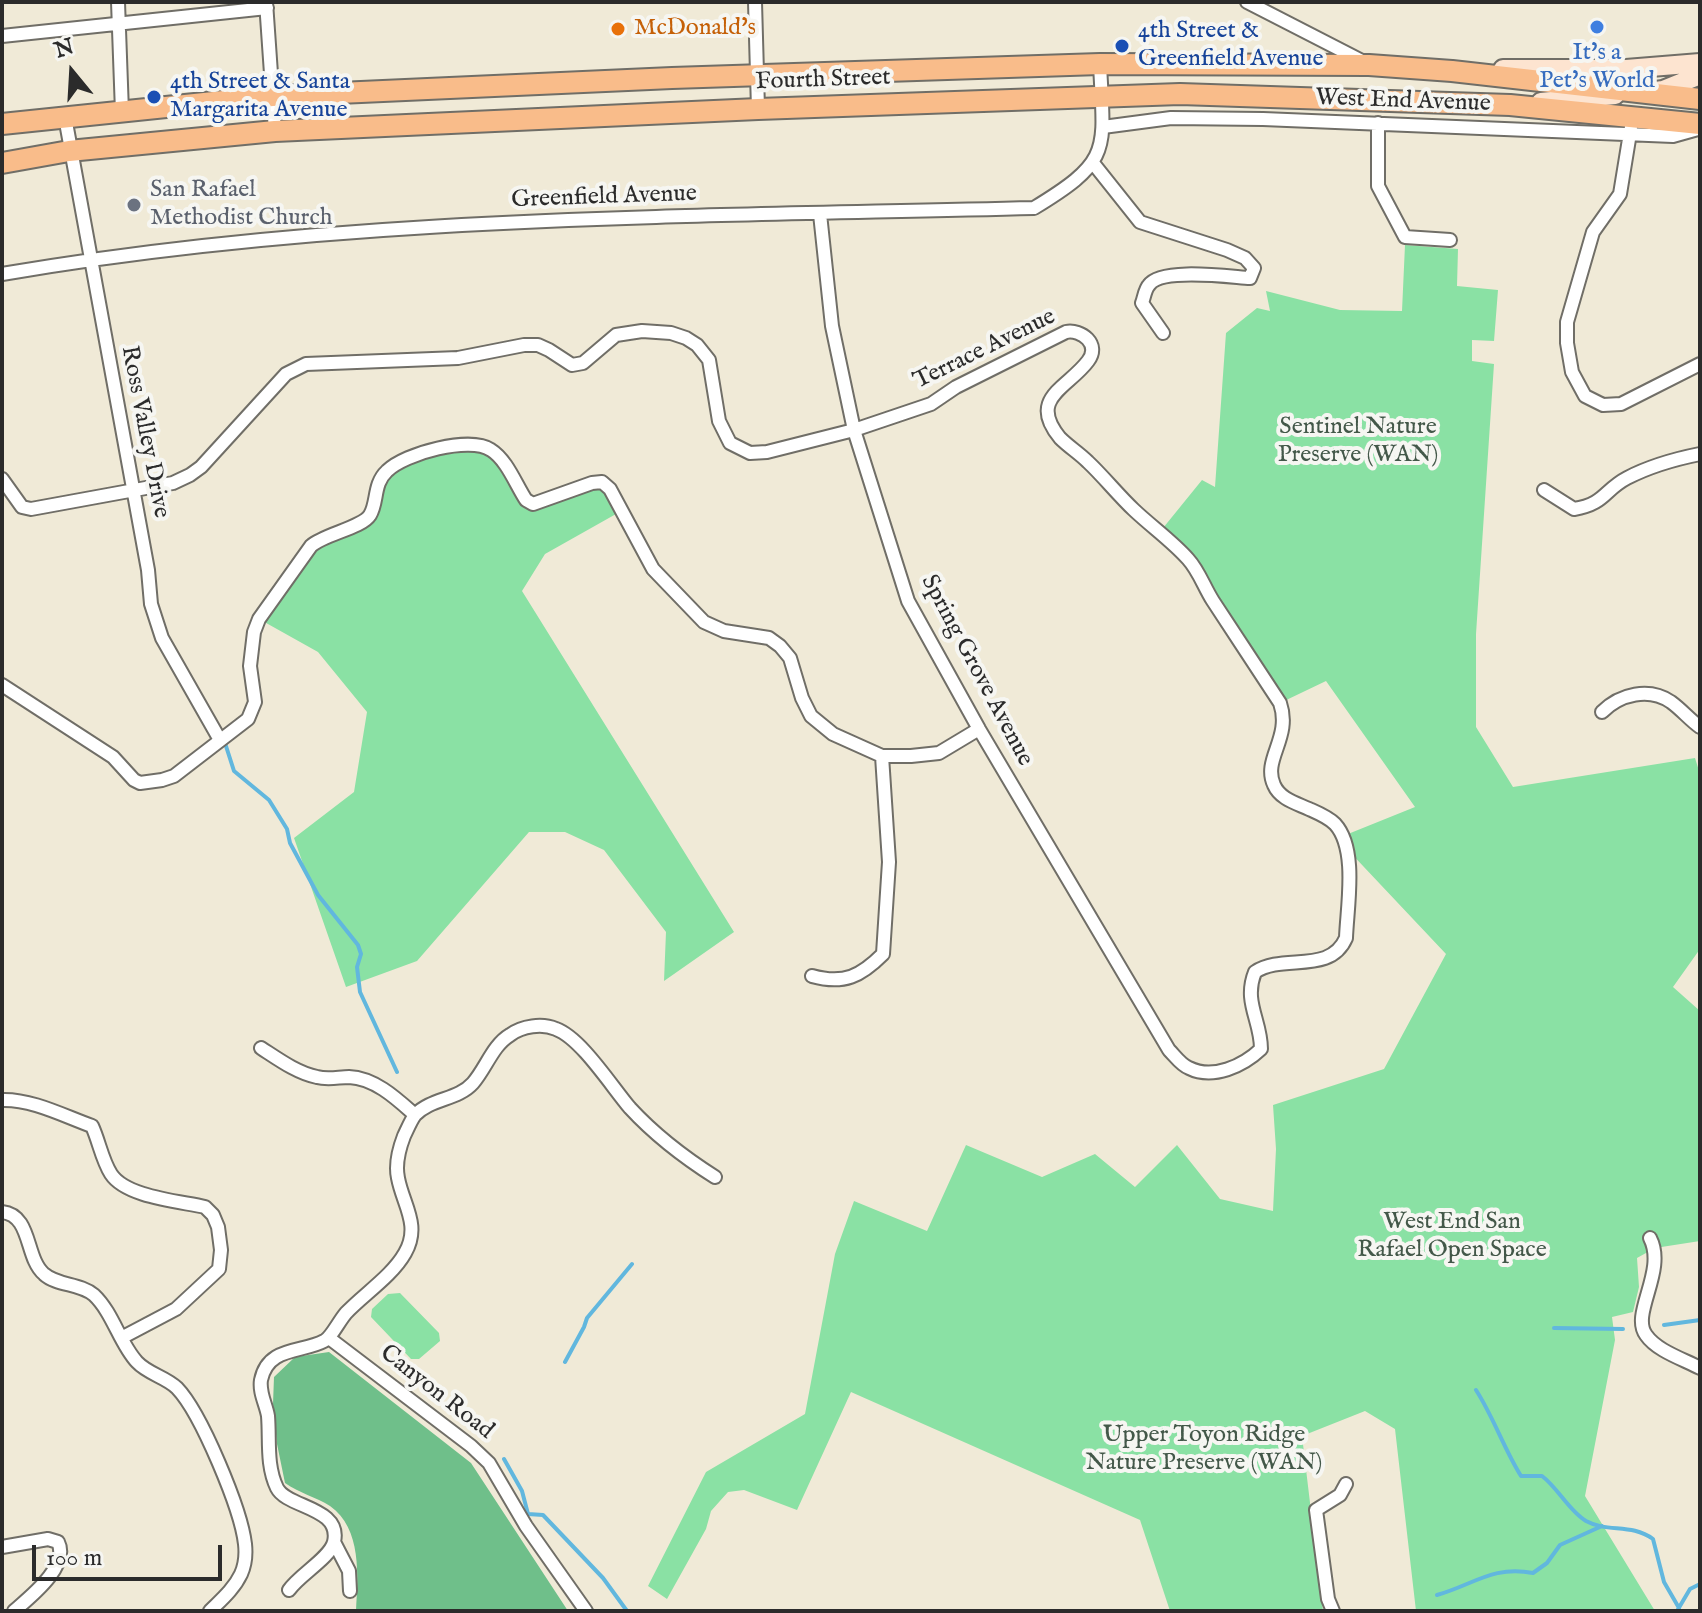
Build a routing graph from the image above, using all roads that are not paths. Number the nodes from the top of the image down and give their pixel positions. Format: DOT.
graph roads {
  1 [pos="118,2"];
  2 [pos="755,2"];
  3 [pos="1247,2"];
  4 [pos="266,5"];
  5 [pos="117,25"];
  6 [pos="2,36"];
  7 [pos="1700,63"];
  8 [pos="1100,64"];
  9 [pos="1369,65"];
  10 [pos="1452,71"];
  11 [pos="1700,75"];
  12 [pos="758,76"];
  13 [pos="1646,92"];
  14 [pos="272,96"];
  15 [pos="1102,97"];
  16 [pos="1700,102"];
  17 [pos="1510,105"];
  18 [pos="758,109"];
  19 [pos="122,112"];
  20 [pos="65,117"];
  21 [pos="1378,123"];
  22 [pos="2,124"];
  23 [pos="1634,125"];
  24 [pos="1700,126"];
  25 [pos="1103,127"];
  26 [pos="275,131"];
  27 [pos="69,151"];
  28 [pos="2,163"];
  29 [pos="1093,163"];
  30 [pos="820,214"];
  31 [pos="1450,240"];
  32 [pos="90,259"];
  33 [pos="2,274"];
  34 [pos="1163,333"];
  35 [pos="1700,364"];
  36 [pos="854,430"];
  37 [pos="1700,454"];
  38 [pos="2,479"];
  39 [pos="1544,490"];
  40 [pos="132,491"];
  41 [pos="2,685"];
  42 [pos="1602,712"];
  43 [pos="1700,727"];
  44 [pos="979,729"];
  45 [pos="220,740"];
  46 [pos="882,756"];
  47 [pos="812,976"];
  48 [pos="1155,1024"];
  49 [pos="261,1048"];
  50 [pos="2,1100"];
  51 [pos="415,1115"];
  52 [pos="715,1177"];
  53 [pos="2,1212"];
  54 [pos="1650,1238"];
  55 [pos="123,1337"];
  56 [pos="329,1338"];
  57 [pos="1700,1368"];
  58 [pos="1346,1484"];
  59 [pos="334,1542"];
  60 [pos="2,1547"];
  61 [pos="289,1590"];
  62 [pos="350,1591"];
  63 [pos="14,1611"];
  64 [pos="210,1611"];
  65 [pos="586,1611"];
  66 [pos="1333,1611"];
  1 -- 5 [label="street"];
  2 -- 12 [label="street"];
  3 -- 9 [label="street"];
  4 -- 5 [label="street"];
  4 -- 14 [label="street"];
  5 -- 6 [label="street"];
  5 -- 19 [label="street"];
  7 -- 10 [label="main road, Fourth Street"];
  8 -- 9 [label="main road, Fourth Street"];
  8 -- 12 [label="main road, Fourth Street"];
  8 -- 15 [label="street"];
  9 -- 10 [label="main road, Fourth Street"];
  10 -- 13 [label="main road, Fourth Street"];
  11 -- 13 [label="main road, Fourth Street"];
  12 -- 14 [label="main road, Fourth Street"];
  12 -- 18 [label="street"];
  13 -- 16 [label="main road"];
  13 -- 17 [label="main road, Fourth Street"];
  14 -- 19 [label="main road, Fourth Street"];
  14 -- 26 [label="street"];
  15 -- 17 [label="main road, Fourth Street"];
  15 -- 18 [label="main road, Fourth Street"];
  15 -- 25 [label="street"];
  16 -- 23 [label="main road"];
  17 -- 23 [label="main road"];
  18 -- 26 [label="main road, Fourth Street"];
  19 -- 20 [label="main road, Fourth Street"];
  20 -- 22 [label="main road, Fourth Street"];
  20 -- 27 [label="street, Ross Valley Drive"];
  21 -- 23 [label="street, West End Avenue"];
  21 -- 25 [label="street, West End Avenue"];
  21 -- 31 [label="street"];
  23 -- 24 [label="main road"];
  23 -- 35 [label="street"];
  25 -- 29 [label="street"];
  26 -- 27 [label="main road, Fourth Street"];
  27 -- 28 [label="main road, Fourth Street"];
  27 -- 32 [label="street, Ross Valley Drive"];
  29 -- 30 [label="street, Greenfield Avenue"];
  29 -- 34 [label="street"];
  30 -- 32 [label="street, Greenfield Avenue"];
  30 -- 36 [label="street, Spring Grove Avenue"];
  32 -- 33 [label="street, Greenfield Avenue"];
  32 -- 40 [label="street, Ross Valley Drive"];
  36 -- 40 [label="street, Terrace Avenue"];
  36 -- 44 [label="street, Spring Grove Avenue"];
  36 -- 48 [label="street, Terrace Avenue"];
  37 -- 39 [label="street"];
  38 -- 40 [label="street, Terrace Avenue"];
  40 -- 45 [label="street, Ross Valley Drive"];
  41 -- 45 [label="street"];
  42 -- 43 [label="street"];
  44 -- 46 [label="street"];
  44 -- 48 [label="street, Spring Grove Avenue"];
  45 -- 46 [label="street"];
  46 -- 47 [label="street"];
  49 -- 51 [label="street"];
  50 -- 55 [label="street"];
  51 -- 52 [label="street"];
  51 -- 56 [label="street"];
  53 -- 55 [label="street"];
  54 -- 57 [label="street"];
  55 -- 64 [label="street"];
  56 -- 59 [label="street"];
  56 -- 65 [label="street, Canyon Road"];
  58 -- 66 [label="street"];
  59 -- 61 [label="street"];
  59 -- 62 [label="street"];
  60 -- 63 [label="street"];
}
